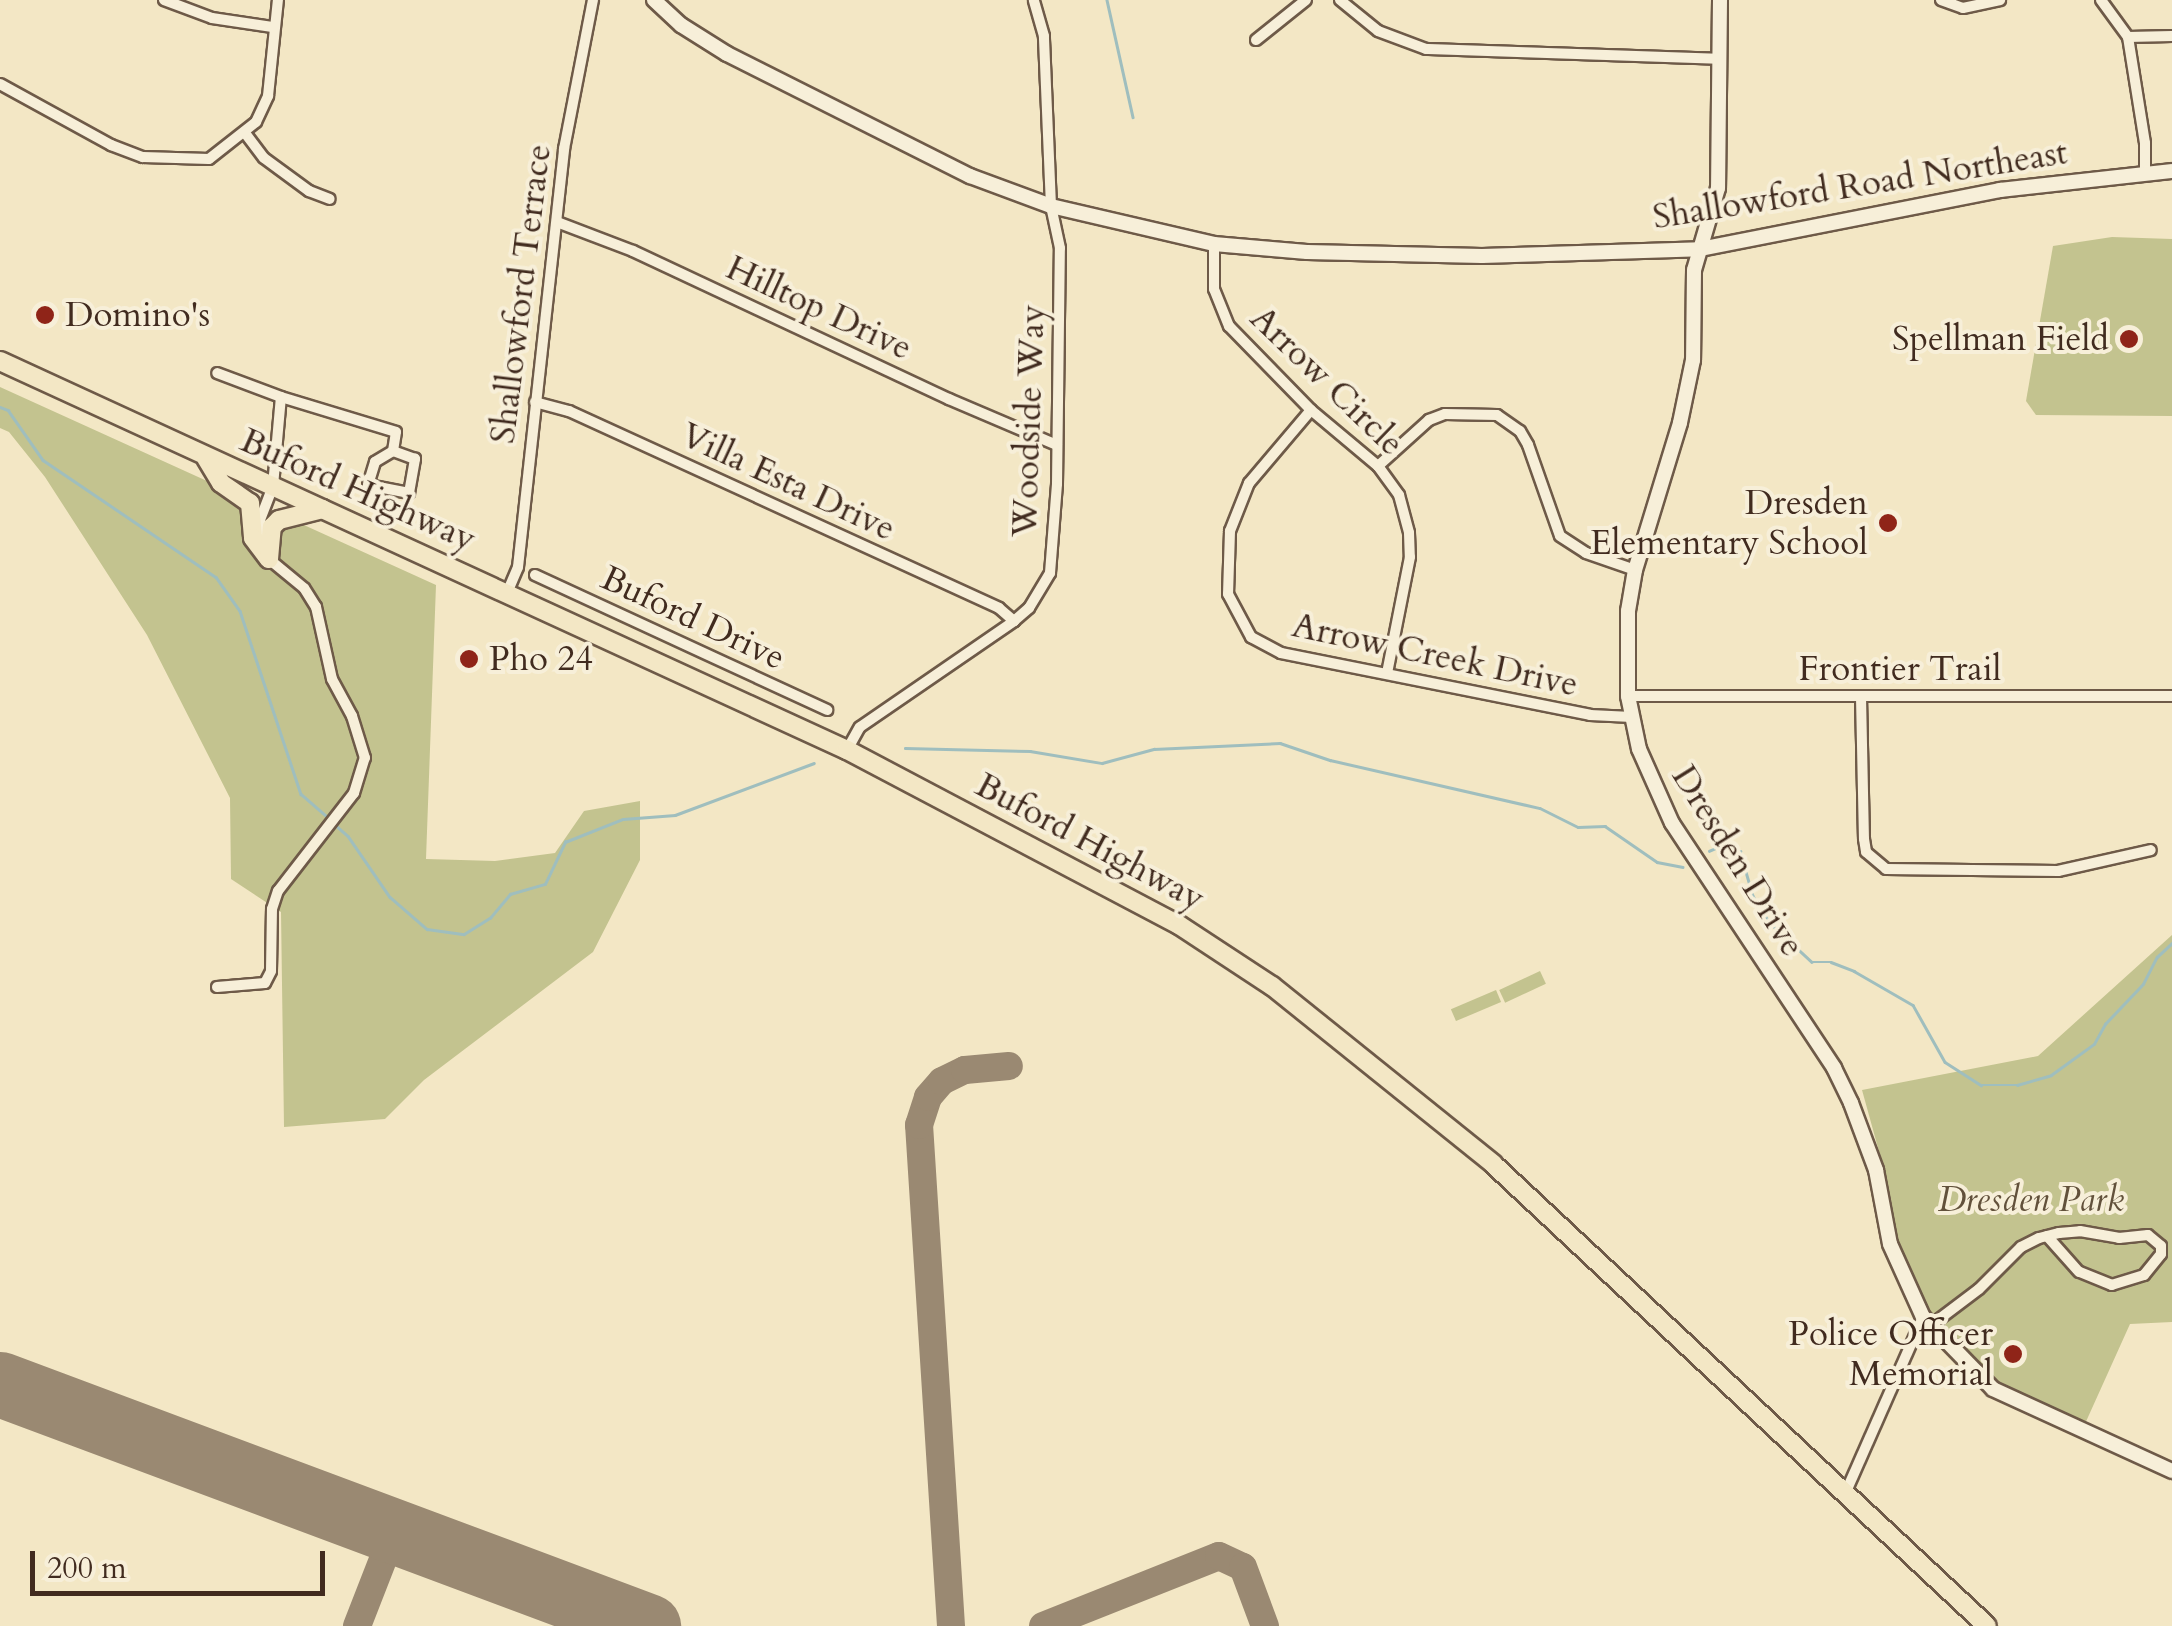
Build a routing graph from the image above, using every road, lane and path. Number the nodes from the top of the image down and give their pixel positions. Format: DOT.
graph roads {
  1 [pos="164,0"];
  2 [pos="278,0"];
  3 [pos="594,0"];
  4 [pos="654,0"];
  5 [pos="1034,0"];
  6 [pos="1306,0"];
  7 [pos="1340,0"];
  8 [pos="1720,0"];
  9 [pos="1942,0"];
  10 [pos="2000,0"];
  11 [pos="2101,0"];
  12 [pos="272,27"];
  13 [pos="2172,36"];
  14 [pos="2128,37"];
  15 [pos="1256,40"];
  16 [pos="1720,59"];
  17 [pos="0,84"];
  18 [pos="245,133"];
  19 [pos="2172,171"];
  20 [pos="2145,172"];
  21 [pos="330,200"];
  22 [pos="1052,206"];
  23 [pos="557,222"];
  24 [pos="1214,244"];
  25 [pos="1700,249"];
  26 [pos="0,361"];
  27 [pos="217,374"];
  28 [pos="281,397"];
  29 [pos="535,402"];
  30 [pos="1311,410"];
  31 [pos="1057,444"];
  32 [pos="393,452"];
  33 [pos="206,458"];
  34 [pos="1378,466"];
  35 [pos="273,486"];
  36 [pos="323,509"];
  37 [pos="270,559"];
  38 [pos="1634,570"];
  39 [pos="536,575"];
  40 [pos="507,593"];
  41 [pos="1014,622"];
  42 [pos="645,627"];
  43 [pos="634,651"];
  44 [pos="1387,673"];
  45 [pos="1628,696"];
  46 [pos="2172,696"];
  47 [pos="1861,697"];
  48 [pos="827,710"];
  49 [pos="1632,717"];
  50 [pos="847,750"];
  51 [pos="2151,850"];
  52 [pos="216,986"];
  53 [pos="2046,1236"];
  54 [pos="1926,1321"];
  55 [pos="2172,1472"];
  56 [pos="1846,1494"];
  57 [pos="1987,1626"];
  1 -- 12 [label="street"];
  2 -- 12 [label="street"];
  3 -- 23 [label="street, Shallowford Terrace"];
  4 -- 22 [label="street, Shallowford Road Northeast"];
  5 -- 22 [label="street, Woodside Way"];
  6 -- 15 [label="street"];
  7 -- 16 [label="street"];
  8 -- 16 [label="street, Dresden Drive"];
  9 -- 10 [label="street"];
  11 -- 14 [label="street"];
  12 -- 18 [label="street"];
  13 -- 14 [label="street"];
  14 -- 20 [label="street"];
  16 -- 25 [label="street, Dresden Drive"];
  17 -- 18 [label="street"];
  18 -- 21 [label="street"];
  19 -- 20 [label="street, Shallowford Road Northeast"];
  20 -- 25 [label="street, Shallowford Road Northeast"];
  22 -- 24 [label="street, Shallowford Road Northeast"];
  22 -- 31 [label="street, Woodside Way"];
  23 -- 29 [label="street, Shallowford Terrace"];
  23 -- 31 [label="street, Hilltop Drive"];
  24 -- 25 [label="street, Shallowford Road Northeast"];
  24 -- 30 [label="street, Arrow Circle"];
  25 -- 38 [label="street, Dresden Drive"];
  26 -- 33 [label="main road, Buford Highway"];
  27 -- 28 [label="street"];
  28 -- 32 [label="street"];
  28 -- 35 [label="street"];
  29 -- 40 [label="street, Shallowford Terrace"];
  29 -- 41 [label="street, Villa Esta Drive"];
  30 -- 34 [label="street, Arrow Circle"];
  30 -- 44 [label="street, Arrow Creek Drive"];
  31 -- 41 [label="street, Woodside Way"];
  32 -- 32 [label="street"];
  33 -- 35 [label="main road, Buford Highway"];
  33 -- 37 [label="main road"];
  34 -- 38 [label="street"];
  34 -- 44 [label="street, Arrow Circle"];
  35 -- 36 [label="main road, Buford Highway"];
  35 -- 37 [label="street"];
  36 -- 37 [label="main road"];
  36 -- 40 [label="main road, Buford Highway"];
  37 -- 52 [label="street"];
  38 -- 45 [label="street, Dresden Drive"];
  39 -- 42 [label="street, Buford Drive"];
  40 -- 43 [label="main road, Buford Highway"];
  41 -- 50 [label="street, Woodside Way"];
  42 -- 43 [label="street"];
  42 -- 48 [label="street, Buford Drive"];
  43 -- 50 [label="main road, Buford Highway"];
  44 -- 49 [label="street, Arrow Creek Drive"];
  45 -- 47 [label="street, Frontier Trail"];
  45 -- 49 [label="street, Dresden Drive"];
  46 -- 47 [label="street, Frontier Trail"];
  47 -- 51 [label="street"];
  49 -- 54 [label="street, Dresden Drive"];
  50 -- 56 [label="main road, Buford Highway"];
  53 -- 53 [label="street"];
  53 -- 54 [label="street"];
  54 -- 55 [label="street, Dresden Drive"];
  54 -- 56 [label="street"];
  56 -- 57 [label="main road, Buford Highway"];
}
